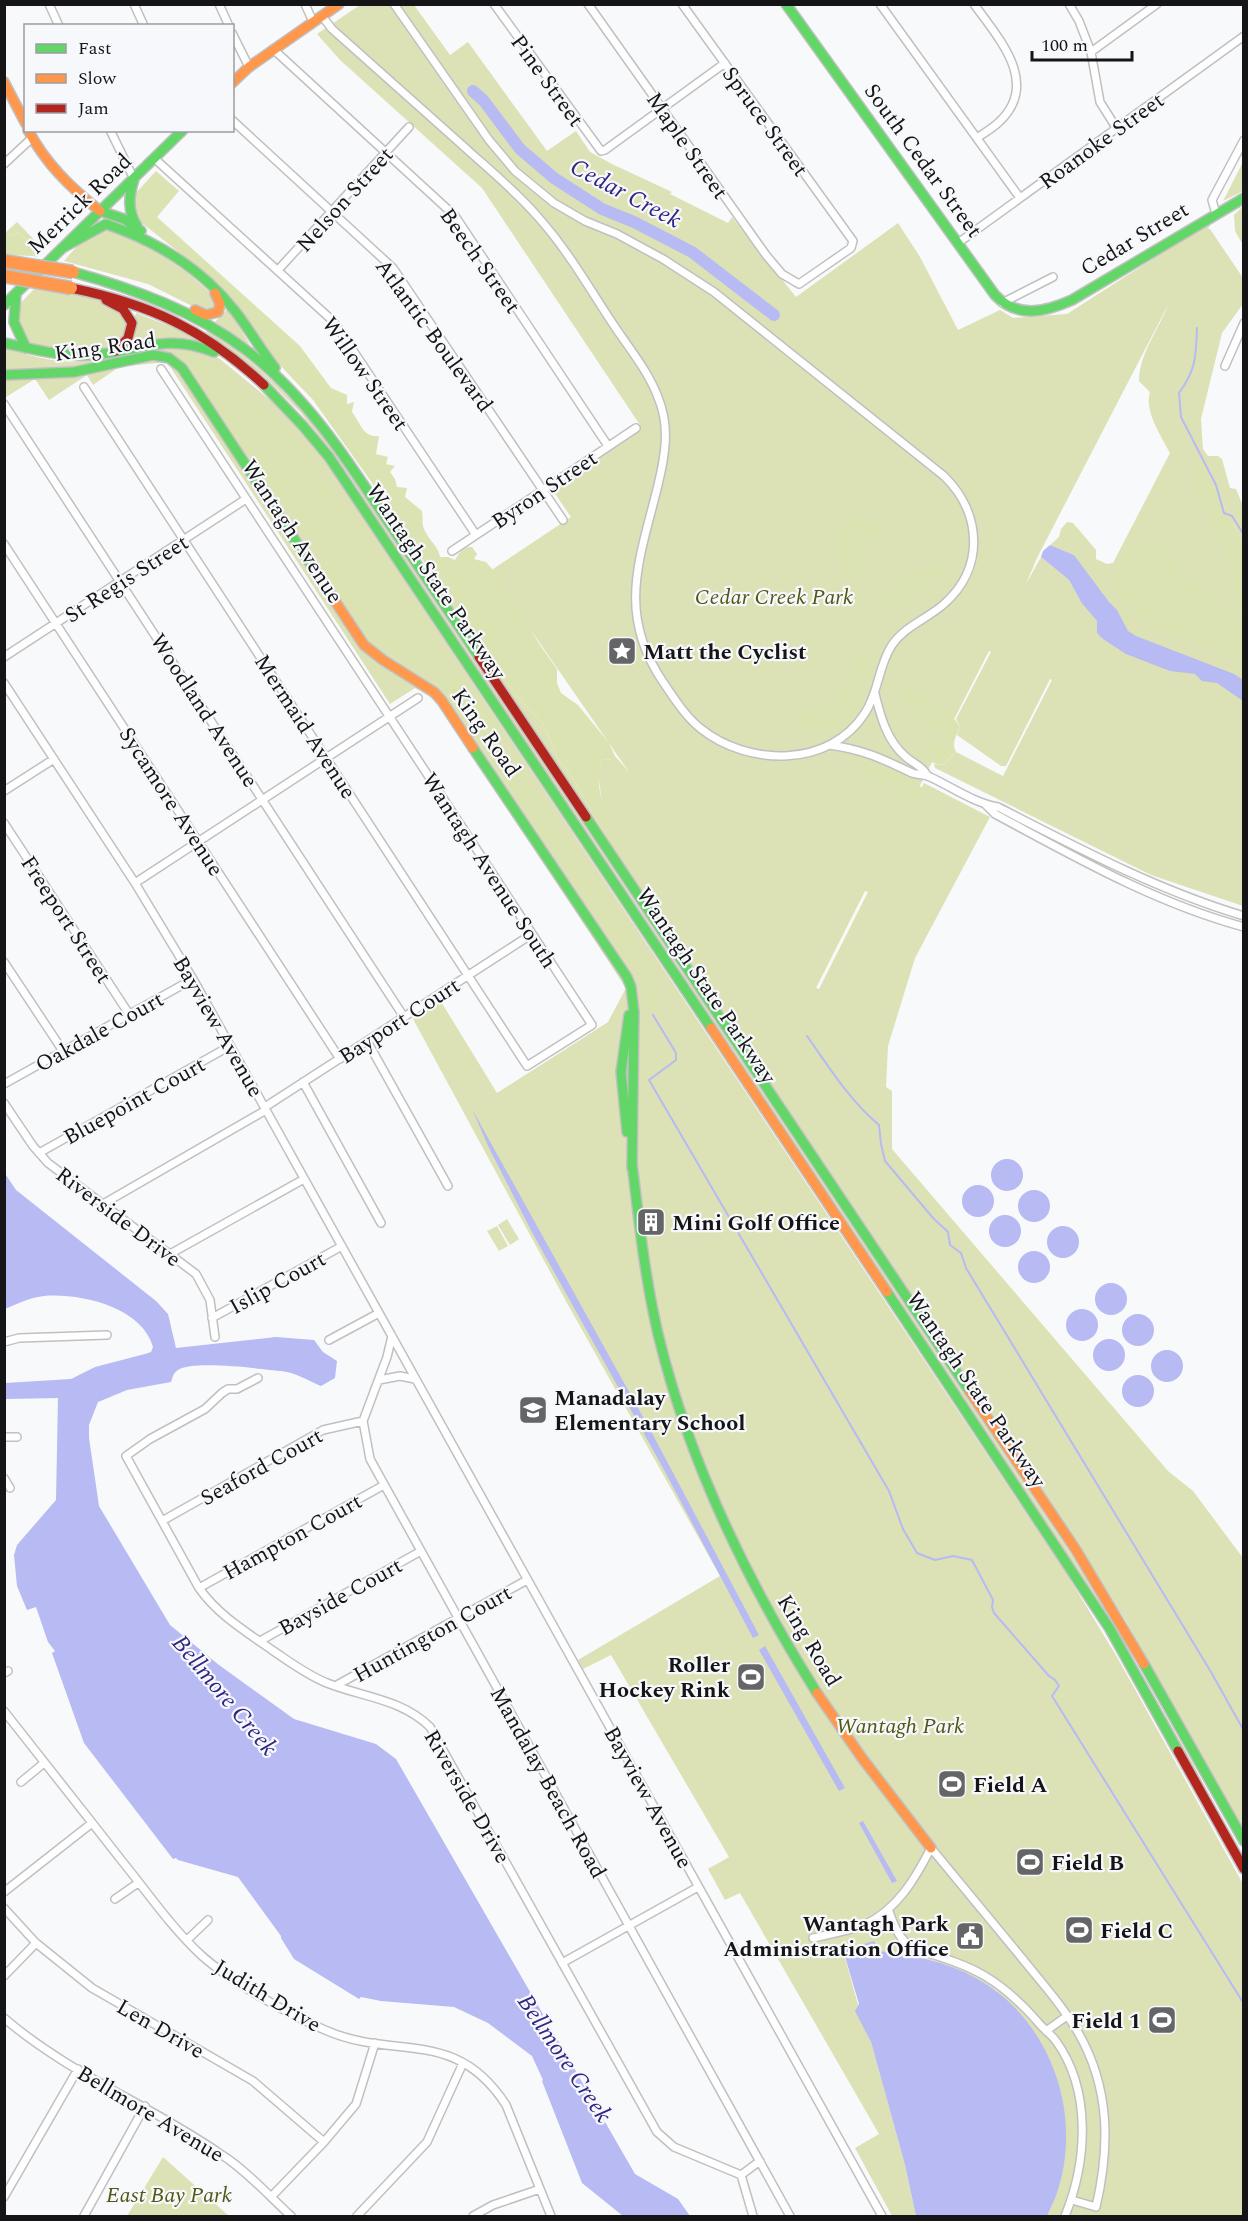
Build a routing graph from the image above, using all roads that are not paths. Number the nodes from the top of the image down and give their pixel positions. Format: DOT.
graph roads {
  1 [pos="49,4"];
  2 [pos="134,4"];
  3 [pos="219,4"];
  4 [pos="305,4"];
  5 [pos="339,4"];
  6 [pos="394,4"];
  7 [pos="494,4"];
  8 [pos="588,4"];
  9 [pos="682,4"];
  10 [pos="786,4"];
  11 [pos="880,4"];
  12 [pos="974,4"];
  13 [pos="1069,4"];
  14 [pos="1157,4"];
  15 [pos="317,19"];
  16 [pos="58,24"];
  17 [pos="143,24"];
  18 [pos="228,24"];
  19 [pos="1244,36"];
  20 [pos="234,37"];
  21 [pos="273,49"];
  22 [pos="1091,52"];
  23 [pos="725,63"];
  24 [pos="249,67"];
  25 [pos="234,80"];
  26 [pos="4,82"];
  27 [pos="663,110"];
  28 [pos="24,120"];
  29 [pos="234,122"];
  30 [pos="409,128"];
  31 [pos="1117,129"];
  32 [pos="111,132"];
  33 [pos="181,132"];
  34 [pos="30,134"];
  35 [pos="977,138"];
  36 [pos="1244,140"];
  37 [pos="386,152"];
  38 [pos="154,158"];
  39 [pos="4,164"];
  40 [pos="134,178"];
  41 [pos="1020,198"];
  42 [pos="1244,198"];
  43 [pos="100,211"];
  44 [pos="333,212"];
  45 [pos="1216,214"];
  46 [pos="142,232"];
  47 [pos="958,243"];
  48 [pos="64,247"];
  49 [pos="160,248"];
  50 [pos="4,261"];
  51 [pos="278,270"];
  52 [pos="4,276"];
  53 [pos="1053,277"];
  54 [pos="793,282"];
  55 [pos="121,285"];
  56 [pos="212,287"];
  57 [pos="71,288"];
  58 [pos="16,293"];
  59 [pos="1002,303"];
  60 [pos="4,304"];
  61 [pos="1244,323"];
  62 [pos="4,343"];
  63 [pos="26,348"];
  64 [pos="116,351"];
  65 [pos="1225,366"];
  66 [pos="161,369"];
  67 [pos="4,375"];
  68 [pos="84,387"];
  69 [pos="292,390"];
  70 [pos="283,401"];
  71 [pos="4,404"];
  72 [pos="636,428"];
  73 [pos="608,446"];
  74 [pos="543,490"];
  75 [pos="246,499"];
  76 [pos="563,520"];
  77 [pos="476,534"];
  78 [pos="185,539"];
  79 [pos="4,544"];
  80 [pos="452,551"];
  81 [pos="121,581"];
  82 [pos="56,623"];
  83 [pos="4,657"];
  84 [pos="4,683"];
  85 [pos="875,694"];
  86 [pos="418,698"];
  87 [pos="389,716"];
  88 [pos="829,745"];
  89 [pos="326,758"];
  90 [pos="54,759"];
  91 [pos="927,775"];
  92 [pos="4,791"];
  93 [pos="262,799"];
  94 [pos="986,805"];
  95 [pos="4,823"];
  96 [pos="199,841"];
  97 [pos="135,883"];
  98 [pos="1244,916"];
  99 [pos="1244,927"];
  100 [pos="532,934"];
  101 [pos="4,962"];
  102 [pos="468,976"];
  103 [pos="193,979"];
  104 [pos="129,1014"];
  105 [pos="404,1017"];
  106 [pos="367,1041"];
  107 [pos="230,1046"];
  108 [pos="63,1051"];
  109 [pos="340,1059"];
  110 [pos="527,1066"];
  111 [pos="303,1083"];
  112 [pos="4,1084"];
  113 [pos="4,1103"];
  114 [pos="266,1109"];
  115 [pos="39,1153"];
  116 [pos="304,1179"];
  117 [pos="448,1186"];
  118 [pos="103,1204"];
  119 [pos="381,1223"];
  120 [pos="342,1246"];
  121 [pos="170,1254"];
  122 [pos="379,1313"];
  123 [pos="212,1318"];
  124 [pos="107,1335"];
  125 [pos="392,1336"];
  126 [pos="214,1337"];
  127 [pos="329,1340"];
  128 [pos="4,1342"];
  129 [pos="258,1378"];
  130 [pos="415,1379"];
  131 [pos="379,1380"];
  132 [pos="363,1421"];
  133 [pos="4,1437"];
  134 [pos="17,1437"];
  135 [pos="4,1478"];
  136 [pos="384,1485"];
  137 [pos="10,1488"];
  138 [pos="162,1521"];
  139 [pos="421,1551"];
  140 [pos="527,1580"];
  141 [pos="199,1588"];
  142 [pos="458,1618"];
  143 [pos="260,1641"];
  144 [pos="337,1685"];
  145 [pos="4,1712"];
  146 [pos="44,1763"];
  147 [pos="21,1782"];
  148 [pos="92,1823"];
  149 [pos="1244,1841"];
  150 [pos="931,1848"];
  151 [pos="1244,1869"];
  152 [pos="138,1882"];
  153 [pos="698,1887"];
  154 [pos="4,1892"];
  155 [pos="115,1899"];
  156 [pos="4,1908"];
  157 [pos="888,1909"];
  158 [pos="208,1920"];
  159 [pos="629,1926"];
  160 [pos="813,1938"];
  161 [pos="187,1940"];
  162 [pos="36,1943"];
  163 [pos="562,1963"];
  164 [pos="4,1976"];
  165 [pos="1067,2016"];
  166 [pos="4,2018"];
  167 [pos="1046,2031"];
  168 [pos="375,2043"];
  169 [pos="463,2063"];
  170 [pos="78,2070"];
  171 [pos="144,2106"];
  172 [pos="324,2142"];
  173 [pos="760,2162"];
  174 [pos="741,2175"];
  175 [pos="540,2189"];
  176 [pos="4,2197"];
  177 [pos="271,2197"];
  178 [pos="1072,2200"];
  179 [pos="84,2217"];
  180 [pos="291,2217"];
  181 [pos="357,2217"];
  182 [pos="473,2217"];
  183 [pos="551,2217"];
  184 [pos="753,2217"];
  185 [pos="790,2217"];
  186 [pos="882,2217"];
  187 [pos="1065,2217"];
  1 -- 16 [label="street"];
  2 -- 17 [label="street"];
  3 -- 18 [label="street"];
  4 -- 15 [label="street"];
  5 -- 15 [label="main road"];
  6 -- 85 [label="street"];
  7 -- 27 [label="street, Pine Street"];
  8 -- 27 [label="street, Maple Street"];
  9 -- 23 [label="street, Spruce Street"];
  10 -- 47 [label="main road, South Cedar Street"];
  11 -- 35 [label="street"];
  12 -- 35 [label="street"];
  13 -- 22 [label="street"];
  14 -- 22 [label="street"];
  15 -- 21 [label="main road"];
  15 -- 88 [label="street"];
  19 -- 31 [label="street, Roanoke Street"];
  20 -- 24 [label="street"];
  21 -- 24 [label="main road"];
  21 -- 37 [label="street, Beech Street"];
  22 -- 31 [label="street"];
  23 -- 27 [label="street"];
  23 -- 54 [label="street, Spruce Street"];
  24 -- 25 [label="main road"];
  26 -- 28 [label="main road"];
  27 -- 54 [label="street, Maple Street"];
  29 -- 44 [label="street, Atlantic Boulevard"];
  30 -- 37 [label="street, Nelson Street"];
  31 -- 41 [label="street, Roanoke Street"];
  32 -- 40 [label="street"];
  33 -- 38 [label="main road, Merrick Road"];
  34 -- 39 [label="street"];
  34 -- 43 [label="main road"];
  35 -- 41 [label="street"];
  36 -- 45 [label="street"];
  37 -- 44 [label="street, Nelson Street"];
  37 -- 73 [label="street, Beech Street"];
  38 -- 40 [label="main road, Merrick Road"];
  38 -- 51 [label="street, Willow Street"];
  40 -- 43 [label="main road, Merrick Road"];
  40 -- 46 [label="main road"];
  41 -- 47 [label="street, Roanoke Street"];
  42 -- 45 [label="main road, Cedar Street"];
  43 -- 46 [label="main road"];
  43 -- 48 [label="main road, Merrick Road"];
  44 -- 51 [label="street, Nelson Street"];
  44 -- 74 [label="street, Atlantic Boulevard"];
  45 -- 59 [label="main road, Cedar Street"];
  46 -- 49 [label="main road"];
  47 -- 59 [label="main road, South Cedar Street"];
  48 -- 49 [label="main road"];
  48 -- 58 [label="main road, Merrick Road"];
  49 -- 56 [label="main road"];
  50 -- 55 [label="main road, Wantagh State Parkway, bridge"];
  51 -- 77 [label="street, Willow Street"];
  52 -- 57 [label="main road, Wantagh State Parkway, bridge"];
  53 -- 59 [label="street"];
  55 -- 56 [label="main road"];
  55 -- 69 [label="main road, Wantagh State Parkway"];
  56 -- 69 [label="main road"];
  57 -- 64 [label="main road"];
  57 -- 70 [label="main road, Wantagh State Parkway"];
  58 -- 60 [label="main road, Merrick Road"];
  58 -- 63 [label="main road"];
  61 -- 65 [label="street"];
  62 -- 63 [label="main road"];
  63 -- 64 [label="main road"];
  64 -- 70 [label="main road"];
  66 -- 75 [label="street, Wantagh Avenue"];
  67 -- 150 [label="main road, King Road"];
  68 -- 78 [label="street, Mermaid Avenue"];
  69 -- 149 [label="main road, Wantagh State Parkway"];
  70 -- 151 [label="main road, Wantagh State Parkway"];
  71 -- 81 [label="street, Woodland Avenue"];
  72 -- 73 [label="street, Byron Street"];
  73 -- 74 [label="street, Byron Street"];
  74 -- 76 [label="street, Atlantic Boulevard"];
  74 -- 77 [label="street, Byron Street"];
  75 -- 78 [label="street, St Regis Street"];
  75 -- 87 [label="street, Wantagh Avenue"];
  77 -- 80 [label="street, Byron Street"];
  78 -- 81 [label="street, St Regis Street"];
  78 -- 89 [label="street, Mermaid Avenue"];
  79 -- 82 [label="street, Sycamore Avenue"];
  81 -- 82 [label="street, St Regis Street"];
  81 -- 93 [label="street, Woodland Avenue"];
  82 -- 83 [label="street, St Regis Street"];
  82 -- 96 [label="street, Sycamore Avenue"];
  84 -- 90 [label="street, Bayview Avenue"];
  85 -- 88 [label="street"];
  85 -- 91 [label="street"];
  86 -- 87 [label="street"];
  87 -- 89 [label="street"];
  87 -- 100 [label="street, Wantagh Avenue South"];
  88 -- 91 [label="street"];
  89 -- 93 [label="street"];
  89 -- 102 [label="street, Mermaid Avenue"];
  90 -- 92 [label="street"];
  90 -- 97 [label="street, Bayview Avenue"];
  91 -- 94 [label="street"];
  93 -- 96 [label="street"];
  93 -- 105 [label="street, Woodland Avenue"];
  94 -- 98 [label="street"];
  94 -- 99 [label="street"];
  95 -- 104 [label="street, Freeport Street"];
  96 -- 97 [label="street"];
  96 -- 109 [label="street, Sycamore Avenue"];
  97 -- 103 [label="street, Bayview Avenue"];
  100 -- 102 [label="street, Bayport Court"];
  100 -- 110 [label="street, Wantagh Avenue South"];
  101 -- 108 [label="street"];
  102 -- 105 [label="street, Bayport Court"];
  102 -- 110 [label="street, Mermaid Avenue"];
  103 -- 104 [label="street, Oakdale Court"];
  103 -- 107 [label="street, Bayview Avenue"];
  104 -- 108 [label="street, Oakdale Court"];
  105 -- 106 [label="street, Bayport Court"];
  106 -- 109 [label="street, Bayport Court"];
  106 -- 117 [label="street"];
  107 -- 114 [label="street, Bayview Avenue"];
  107 -- 115 [label="street, Bluepoint Court"];
  108 -- 112 [label="street, Oakdale Court"];
  109 -- 111 [label="street, Bayport Court"];
  111 -- 114 [label="street, Bayport Court"];
  111 -- 119 [label="street"];
  113 -- 115 [label="street, Riverside Drive"];
  114 -- 116 [label="street, Bayview Avenue"];
  114 -- 118 [label="street, Bayport Court"];
  115 -- 118 [label="street, Riverside Drive"];
  116 -- 120 [label="street, Bayview Avenue"];
  116 -- 121 [label="street"];
  118 -- 121 [label="street, Riverside Drive"];
  120 -- 122 [label="street, Bayview Avenue"];
  120 -- 123 [label="street, Islip Court"];
  121 -- 123 [label="street, Riverside Drive"];
  122 -- 125 [label="street, Bayview Avenue"];
  122 -- 127 [label="street"];
  123 -- 126 [label="street, Riverside Drive"];
  124 -- 128 [label="street"];
  125 -- 130 [label="street, Bayview Avenue"];
  125 -- 131 [label="street"];
  129 -- 138 [label="street, Riverside Drive"];
  130 -- 131 [label="street"];
  130 -- 140 [label="street, Bayview Avenue"];
  131 -- 132 [label="street"];
  132 -- 136 [label="street, Mandalay Beach Road"];
  132 -- 138 [label="street, Seaford Court"];
  133 -- 134 [label="street"];
  135 -- 137 [label="street"];
  136 -- 139 [label="street, Mandalay Beach Road"];
  136 -- 141 [label="street, Hampton Court"];
  138 -- 141 [label="street, Riverside Drive"];
  139 -- 142 [label="street, Mandalay Beach Road"];
  139 -- 143 [label="street, Bayside Court"];
  140 -- 142 [label="street, Huntington Court"];
  140 -- 153 [label="street, Bayview Avenue"];
  141 -- 143 [label="street, Riverside Drive"];
  142 -- 144 [label="street, Huntington Court"];
  142 -- 159 [label="street, Mandalay Beach Road"];
  143 -- 144 [label="street, Riverside Drive"];
  144 -- 163 [label="street, Riverside Drive"];
  145 -- 146 [label="street, Judith Drive"];
  146 -- 147 [label="street"];
  146 -- 148 [label="street, Judith Drive"];
  148 -- 152 [label="street, Judith Drive"];
  148 -- 154 [label="street"];
  150 -- 157 [label="street"];
  150 -- 165 [label="street, King Road"];
  152 -- 155 [label="street"];
  152 -- 161 [label="street, Judith Drive"];
  153 -- 159 [label="street"];
  153 -- 186 [label="street, Bayview Avenue"];
  156 -- 162 [label="street, Len Drive"];
  157 -- 160 [label="street"];
  157 -- 167 [label="street"];
  158 -- 161 [label="street"];
  159 -- 163 [label="street"];
  159 -- 173 [label="street, Mandalay Beach Road"];
  161 -- 168 [label="street, Judith Drive"];
  162 -- 164 [label="street"];
  162 -- 172 [label="street, Len Drive"];
  163 -- 174 [label="street, Riverside Drive"];
  165 -- 167 [label="street"];
  165 -- 178 [label="street, King Road"];
  166 -- 170 [label="street, Bellmore Avenue"];
  167 -- 178 [label="street"];
  168 -- 169 [label="street, Judith Drive"];
  168 -- 172 [label="street"];
  169 -- 175 [label="street, Judith Drive"];
  169 -- 181 [label="street"];
  170 -- 171 [label="street, Bellmore Avenue"];
  170 -- 176 [label="street"];
  171 -- 177 [label="street, Bellmore Avenue"];
  171 -- 179 [label="street"];
  172 -- 177 [label="street"];
  173 -- 174 [label="street"];
  173 -- 185 [label="street, Mandalay Beach Road"];
  174 -- 184 [label="street"];
  175 -- 182 [label="street"];
  175 -- 183 [label="street, Judith Drive"];
  177 -- 180 [label="street, Bellmore Avenue"];
  178 -- 187 [label="street"];
}
